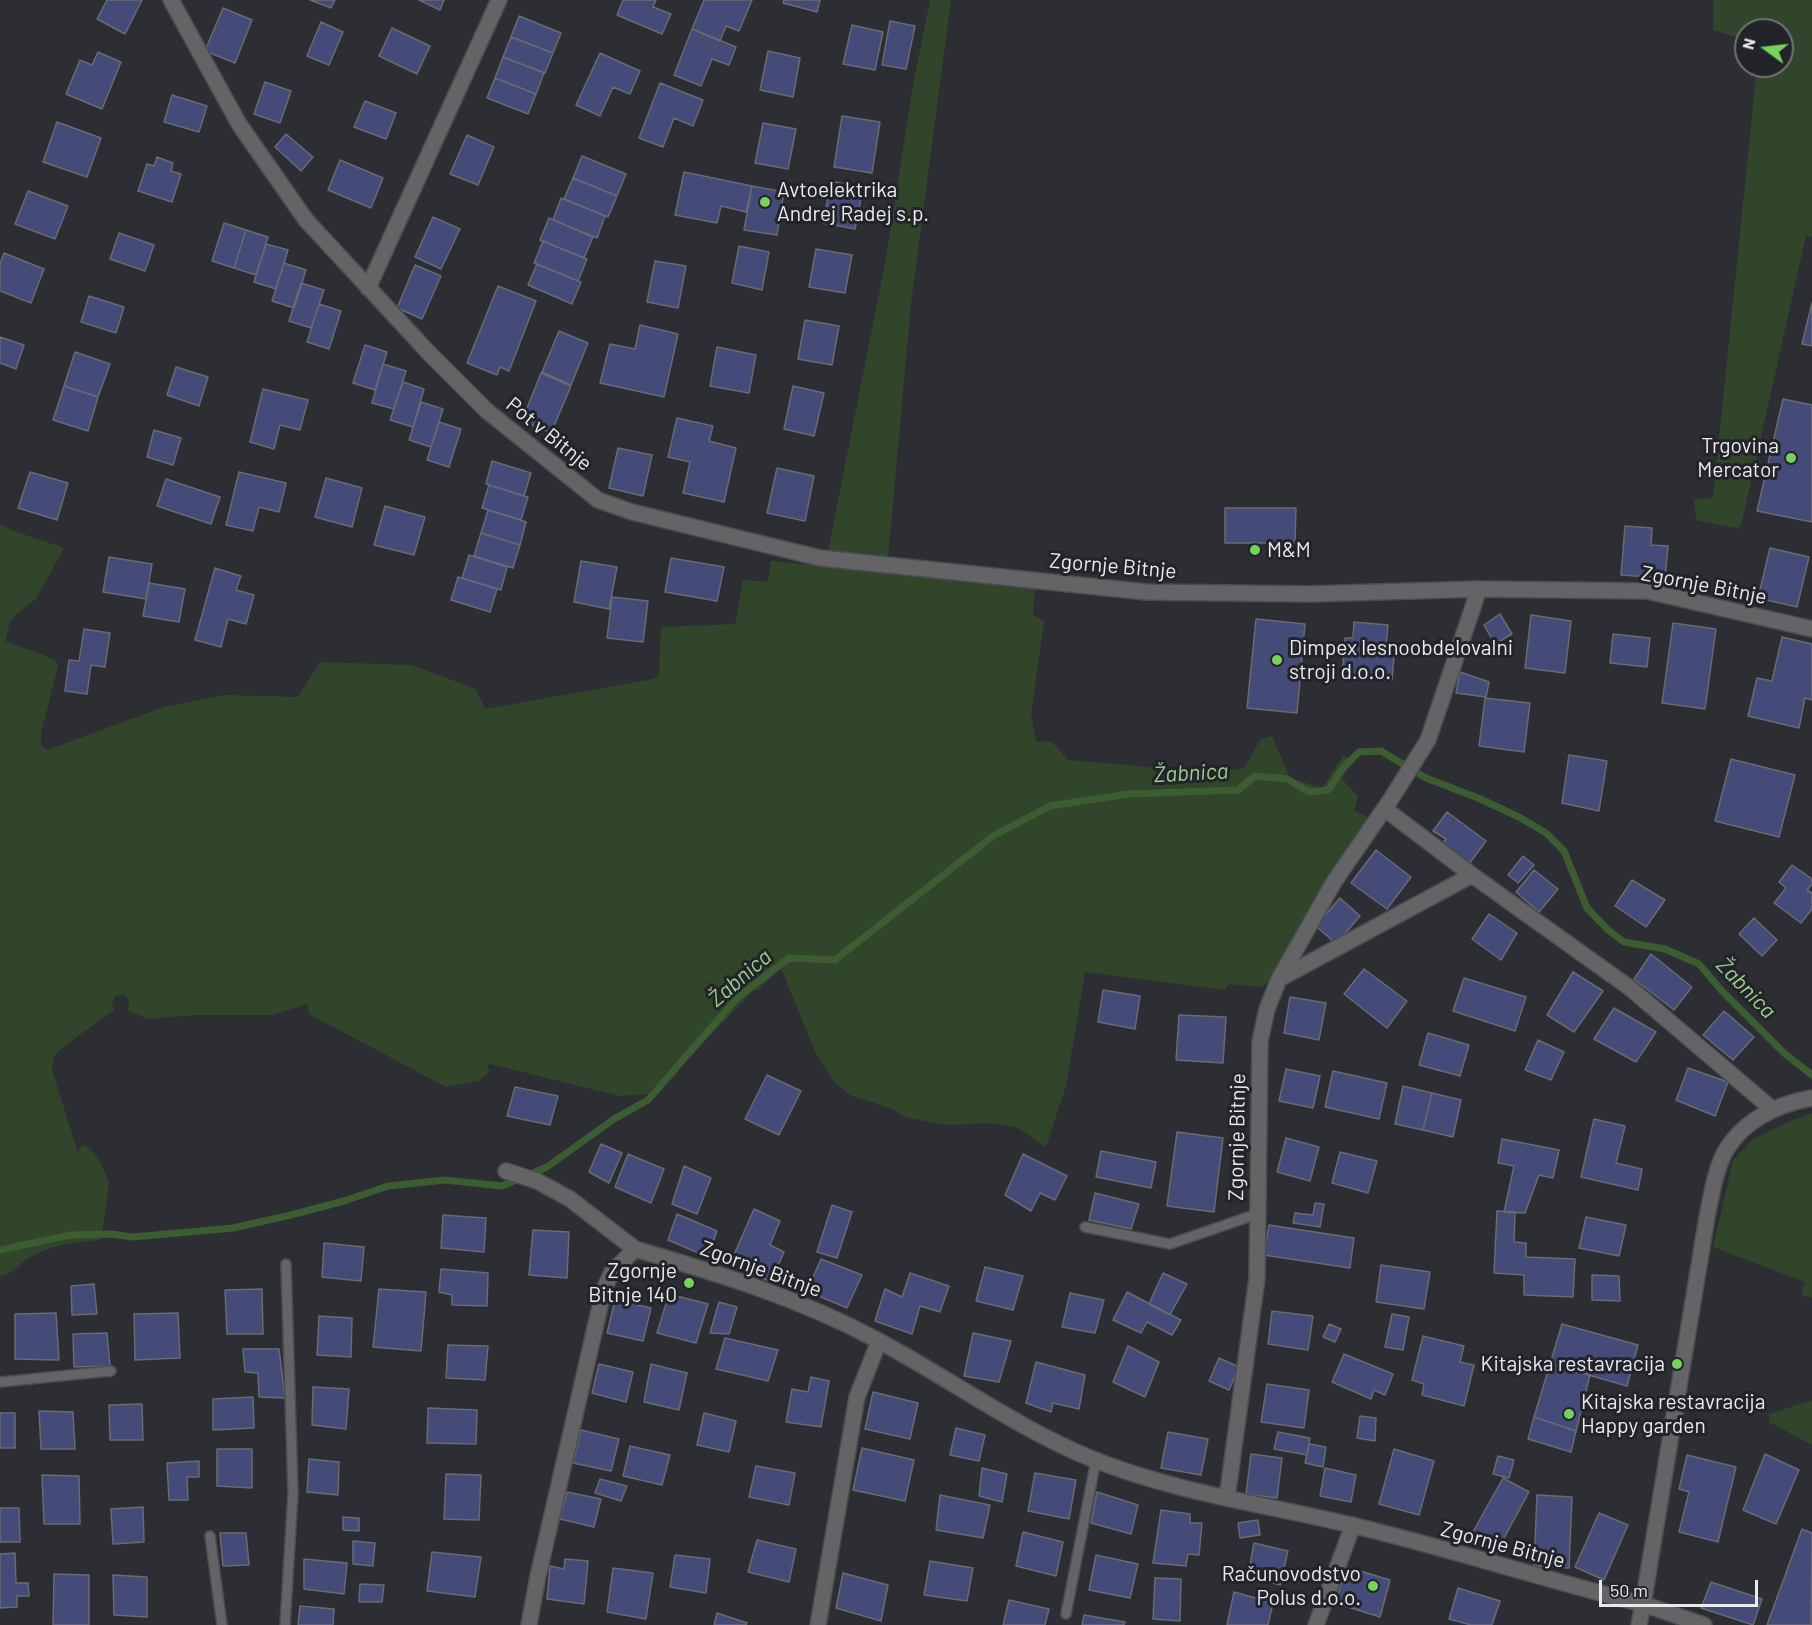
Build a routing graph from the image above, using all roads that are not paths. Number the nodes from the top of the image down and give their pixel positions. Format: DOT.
graph roads {
  1 [pos="171,0"];
  2 [pos="499,0"];
  3 [pos="368,288"];
  4 [pos="746,541"];
  5 [pos="1479,589"];
  6 [pos="1812,629"];
  7 [pos="1385,808"];
  8 [pos="1472,875"];
  9 [pos="1279,979"];
  10 [pos="1812,1098"];
  11 [pos="1772,1109"];
  12 [pos="506,1171"];
  13 [pos="1257,1214"];
  14 [pos="1084,1227"];
  15 [pos="635,1250"];
  16 [pos="286,1264"];
  17 [pos="879,1341"];
  18 [pos="111,1371"];
  19 [pos="0,1382"];
  20 [pos="1096,1460"];
  21 [pos="1227,1498"];
  22 [pos="1353,1525"];
  23 [pos="210,1536"];
  24 [pos="1643,1604"];
  25 [pos="1066,1614"];
  26 [pos="222,1625"];
  27 [pos="285,1625"];
  28 [pos="529,1625"];
  29 [pos="818,1625"];
  30 [pos="1316,1625"];
  31 [pos="1639,1625"];
  32 [pos="1704,1625"];
  1 -- 3 [label="street, Pot v Bitnje"];
  2 -- 3 [label="street"];
  3 -- 4 [label="street, Pot v Bitnje"];
  4 -- 5 [label="street, Zgornje Bitnje"];
  5 -- 6 [label="street, Zgornje Bitnje"];
  5 -- 7 [label="street, Zgornje Bitnje"];
  7 -- 8 [label="street"];
  7 -- 9 [label="street, Zgornje Bitnje"];
  8 -- 9 [label="street"];
  8 -- 11 [label="street"];
  9 -- 13 [label="street, Zgornje Bitnje"];
  10 -- 11 [label="street"];
  11 -- 24 [label="street"];
  12 -- 15 [label="street"];
  13 -- 14 [label="lane"];
  13 -- 21 [label="street, Zgornje Bitnje"];
  15 -- 17 [label="street, Zgornje Bitnje"];
  15 -- 28 [label="street"];
  16 -- 27 [label="lane"];
  17 -- 20 [label="street, Zgornje Bitnje"];
  17 -- 29 [label="street"];
  18 -- 19 [label="lane"];
  20 -- 21 [label="street, Zgornje Bitnje"];
  20 -- 25 [label="lane"];
  21 -- 22 [label="street, Zgornje Bitnje"];
  22 -- 24 [label="street, Zgornje Bitnje"];
  22 -- 30 [label="street"];
  23 -- 26 [label="lane"];
  24 -- 31 [label="street"];
  24 -- 32 [label="street, Zgornje Bitnje"];
}
